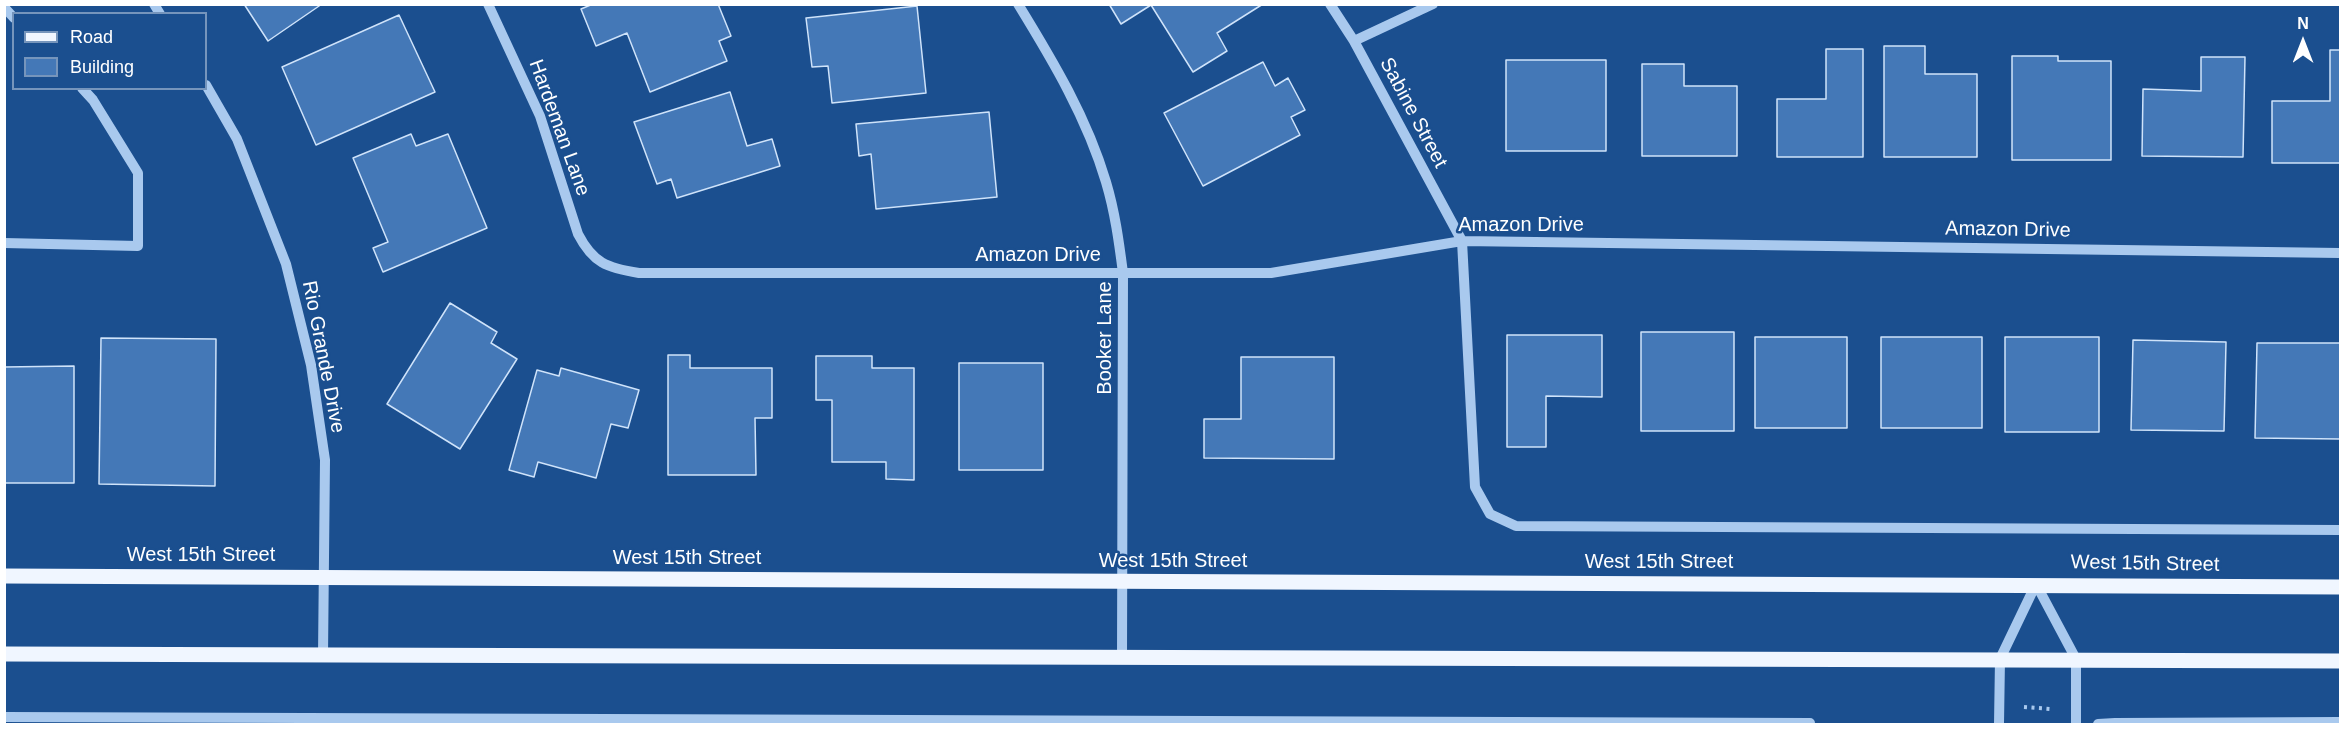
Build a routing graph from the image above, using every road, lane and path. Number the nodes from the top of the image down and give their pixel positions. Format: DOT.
graph roads {
  1 [pos="488,4"];
  2 [pos="1018,4"];
  3 [pos="1330,4"];
  4 [pos="1432,4"];
  5 [pos="1354,41"];
  6 [pos="207,87"];
  7 [pos="84,90"];
  8 [pos="1462,241"];
  9 [pos="4,243"];
  10 [pos="2340,253"];
  11 [pos="599,262"];
  12 [pos="1123,273"];
  13 [pos="2340,530"];
  14 [pos="4,576"];
  15 [pos="324,576"];
  16 [pos="1123,582"];
  17 [pos="2036,584"];
  18 [pos="2340,587"];
  19 [pos="4,654"];
  20 [pos="323,655"];
  21 [pos="1122,658"];
  22 [pos="2000,659"];
  23 [pos="2076,659"];
  24 [pos="2340,661"];
  25 [pos="2024,707"];
  26 [pos="2051,709"];
  27 [pos="4,717"];
  28 [pos="1023,721"];
  29 [pos="2340,722"];
  30 [pos="1810,724"];
  31 [pos="2000,724"];
  32 [pos="2076,724"];
  33 [pos="2098,724"];
  1 -- 11 [label="street, Hardeman Lane"];
  2 -- 12 [label="street, Booker Lane"];
  3 -- 5 [label="street, Sabine Street"];
  4 -- 5 [label="street"];
  5 -- 8 [label="street, Sabine Street"];
  6 -- 15 [label="street, Rio Grande Drive"];
  7 -- 9 [label="street"];
  8 -- 10 [label="street, Amazon Drive"];
  8 -- 12 [label="street, Amazon Drive"];
  8 -- 13 [label="street"];
  11 -- 12 [label="street, Amazon Drive"];
  12 -- 16 [label="street, Booker Lane"];
  14 -- 15 [label="main road, West 15th Street"];
  15 -- 16 [label="main road, West 15th Street"];
  15 -- 20 [label="street, Rio Grande Drive"];
  16 -- 17 [label="main road, West 15th Street"];
  16 -- 21 [label="street, Booker Lane"];
  17 -- 18 [label="main road, West 15th Street"];
  17 -- 22 [label="street"];
  17 -- 23 [label="street"];
  19 -- 20 [label="main road"];
  20 -- 21 [label="main road"];
  21 -- 22 [label="main road"];
  22 -- 23 [label="main road"];
  22 -- 31 [label="street"];
  23 -- 24 [label="main road"];
  23 -- 32 [label="street"];
  25 -- 26 [label="path"];
  27 -- 28 [label="street"];
  28 -- 30 [label="street"];
  29 -- 33 [label="street"];
}
